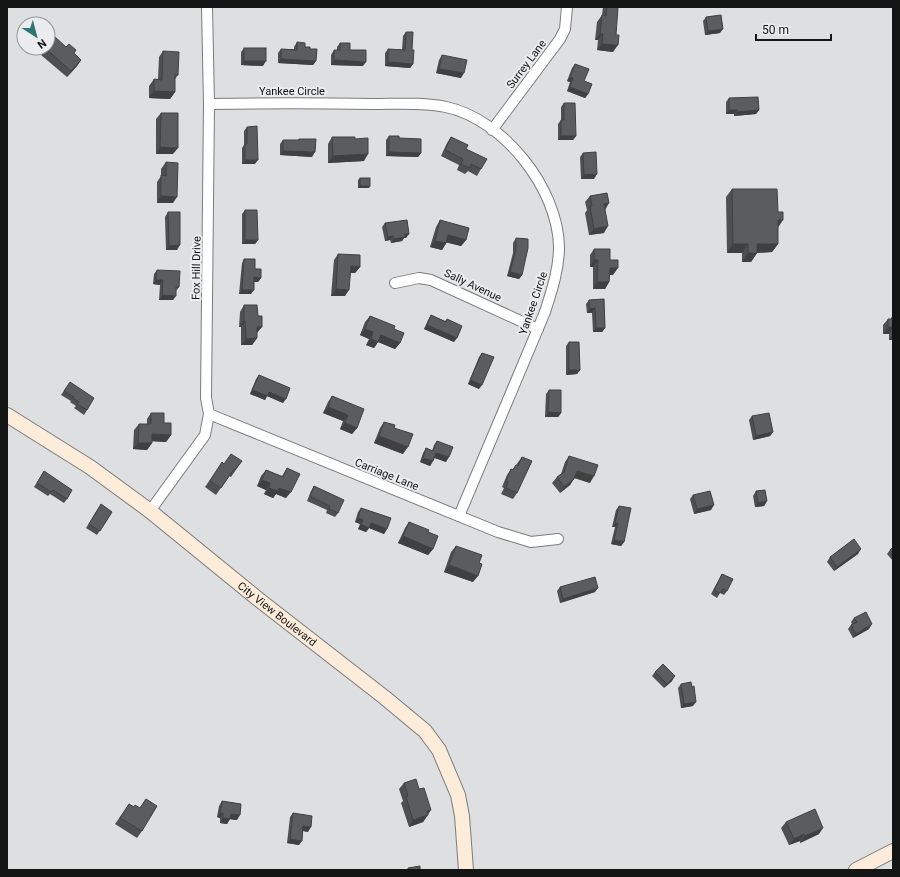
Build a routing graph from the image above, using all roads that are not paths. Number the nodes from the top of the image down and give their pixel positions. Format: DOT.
graph roads {
  1 [pos="208,7"];
  2 [pos="567,7"];
  3 [pos="209,104"];
  4 [pos="492,130"];
  5 [pos="395,283"];
  6 [pos="538,328"];
  7 [pos="209,414"];
  8 [pos="7,415"];
  9 [pos="150,511"];
  10 [pos="459,516"];
  11 [pos="558,538"];
  12 [pos="893,852"];
  13 [pos="466,870"];
  14 [pos="856,870"];
  1 -- 3 [label="street, Fox Hill Drive"];
  2 -- 4 [label="street, Surrey Lane"];
  3 -- 4 [label="street, Yankee Circle"];
  3 -- 7 [label="street, Fox Hill Drive"];
  4 -- 6 [label="street, Yankee Circle"];
  5 -- 6 [label="street, Sally Avenue"];
  6 -- 10 [label="street, Yankee Circle"];
  7 -- 9 [label="street, Fox Hill Drive"];
  7 -- 10 [label="street, Carriage Lane"];
  8 -- 9 [label="street, City View Boulevard"];
  9 -- 13 [label="street, City View Boulevard"];
  10 -- 11 [label="street, Carriage Lane"];
  12 -- 14 [label="street"];
}
